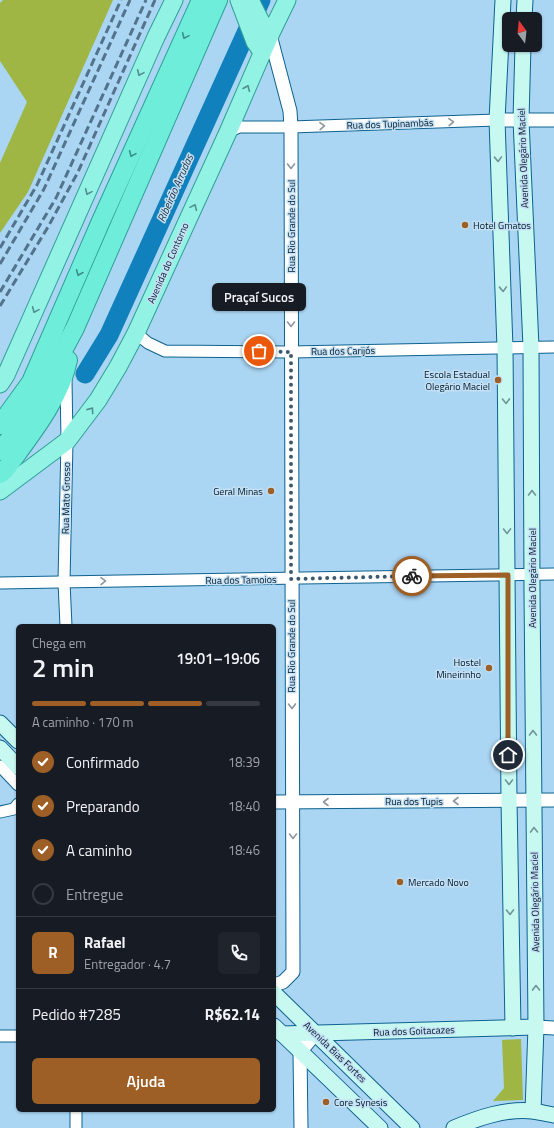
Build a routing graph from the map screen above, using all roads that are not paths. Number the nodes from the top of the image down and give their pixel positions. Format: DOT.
graph roads {
  1 [pos="174,0"];
  2 [pos="183,0"];
  3 [pos="201,0"];
  4 [pos="218,0"];
  5 [pos="503,0"];
  6 [pos="525,0"];
  7 [pos="247,1"];
  8 [pos="275,8"];
  9 [pos="524,12"];
  10 [pos="156,37"];
  11 [pos="263,43"];
  12 [pos="523,52"];
  13 [pos="497,120"];
  14 [pos="521,120"];
  15 [pos="554,120"];
  16 [pos="291,127"];
  17 [pos="228,132"];
  18 [pos="75,328"];
  19 [pos="136,333"];
  20 [pos="531,347"];
  21 [pos="554,347"];
  22 [pos="505,348"];
  23 [pos="291,352"];
  24 [pos="66,371"];
  25 [pos="0,384"];
  26 [pos="0,425"];
  27 [pos="67,441"];
  28 [pos="0,451"];
  29 [pos="0,474"];
  30 [pos="0,491"];
  31 [pos="532,574"];
  32 [pos="554,574"];
  33 [pos="508,575"];
  34 [pos="291,579"];
  35 [pos="64,582"];
  36 [pos="0,583"];
  37 [pos="66,624"];
  38 [pos="0,715"];
  39 [pos="0,723"];
  40 [pos="16,730"];
  41 [pos="16,739"];
  42 [pos="0,748"];
  43 [pos="16,764"];
  44 [pos="0,766"];
  45 [pos="16,783"];
  46 [pos="509,800"];
  47 [pos="533,800"];
  48 [pos="554,800"];
  49 [pos="276,802"];
  50 [pos="293,802"];
  51 [pos="16,806"];
  52 [pos="0,812"];
  53 [pos="276,985"];
  54 [pos="276,995"];
  55 [pos="536,1027"];
  56 [pos="513,1028"];
  57 [pos="554,1028"];
  58 [pos="277,1032"];
  59 [pos="316,1033"];
  60 [pos="0,1036"];
  61 [pos="16,1036"];
  62 [pos="300,1052"];
  63 [pos="533,1111"];
  64 [pos="76,1112"];
  65 [pos="554,1115"];
  66 [pos="76,1128"];
  67 [pos="302,1128"];
  68 [pos="380,1128"];
  69 [pos="412,1128"];
  70 [pos="454,1128"];
  1 -- 10 [label="main road"];
  2 -- 10 [label="main road"];
  3 -- 26 [label="highway, one-way"];
  4 -- 18 [label="highway"];
  5 -- 13 [label="main road"];
  6 -- 9 [label="main road"];
  7 -- 8 [label="main road"];
  7 -- 11 [label="main road"];
  8 -- 11 [label="main road, Avenida do Contorno"];
  8 -- 11 [label="main road"];
  10 -- 25 [label="main road, one-way"];
  11 -- 16 [label="street, Rua Rio Grande do Sul"];
  17 -- 11 [label="main road, Avenida do Contorno, one-way"];
  12 -- 14 [label="main road, Avenida Olegário Maciel"];
  13 -- 14 [label="street, Rua dos Tupinambás"];
  16 -- 13 [label="street, Rua dos Tupinambás, one-way"];
  13 -- 22 [label="main road, one-way"];
  14 -- 15 [label="street, Rua dos Tupinambás"];
  14 -- 20 [label="main road, Avenida Olegário Maciel"];
  16 -- 17 [label="street, Rua dos Tupinambás"];
  16 -- 23 [label="street, Rua Rio Grande do Sul, one-way"];
  19 -- 17 [label="main road, Avenida do Contorno, one-way"];
  18 -- 24 [label="highway"];
  18 -- 28 [label="highway"];
  19 -- 23 [label="street, Rua dos Carijós"];
  27 -- 19 [label="main road, Avenida do Contorno, one-way"];
  20 -- 21 [label="street, Rua dos Carijós"];
  20 -- 22 [label="street, Rua dos Carijós"];
  31 -- 20 [label="main road, Avenida Olegário Maciel, one-way"];
  22 -- 23 [label="street, Rua dos Carijós"];
  22 -- 33 [label="main road, one-way"];
  23 -- 34 [label="street, Rua Rio Grande do Sul"];
  24 -- 27 [label="street, Rua Mato Grosso"];
  24 -- 29 [label="highway"];
  27 -- 30 [label="main road, Avenida do Contorno"];
  27 -- 35 [label="street, Rua Mato Grosso"];
  31 -- 32 [label="street, Rua dos Tamoios"];
  31 -- 33 [label="street, Rua dos Tamoios"];
  47 -- 31 [label="main road, Avenida Olegário Maciel, one-way"];
  33 -- 34 [label="street, Rua dos Tamoios"];
  33 -- 46 [label="main road, one-way"];
  35 -- 34 [label="street, Rua dos Tamoios, one-way"];
  34 -- 50 [label="street, Rua Rio Grande do Sul, one-way"];
  35 -- 36 [label="street, Rua dos Tamoios"];
  35 -- 37 [label="street, Rua Mato Grosso"];
  38 -- 40 [label="street"];
  39 -- 41 [label="main road"];
  42 -- 43 [label="main road"];
  44 -- 45 [label="street"];
  46 -- 47 [label="street, Rua dos Tupis"];
  46 -- 50 [label="street, Rua dos Tupis, one-way"];
  46 -- 56 [label="main road, one-way"];
  47 -- 48 [label="street, Rua dos Tupis"];
  55 -- 47 [label="main road, Avenida Olegário Maciel, one-way"];
  49 -- 50 [label="street, Rua dos Tupis"];
  50 -- 53 [label="street, Rua Rio Grande do Sul, one-way"];
  51 -- 52 [label="street"];
  54 -- 59 [label="main road, Avenida Bias Fortes"];
  55 -- 56 [label="main road, Rua dos Goitacazes"];
  55 -- 57 [label="street, Rua dos Goitacazes"];
  55 -- 63 [label="main road, Avenida Olegário Maciel"];
  56 -- 59 [label="main road, Rua dos Goitacazes"];
  58 -- 59 [label="main road, Rua dos Goitacazes"];
  58 -- 62 [label="main road"];
  59 -- 62 [label="street"];
  59 -- 69 [label="main road, Avenida Bias Fortes"];
  60 -- 61 [label="street"];
  62 -- 67 [label="street"];
  62 -- 68 [label="main road"];
  63 -- 65 [label="main road"];
  63 -- 70 [label="main road"];
  64 -- 66 [label="street"];
}
